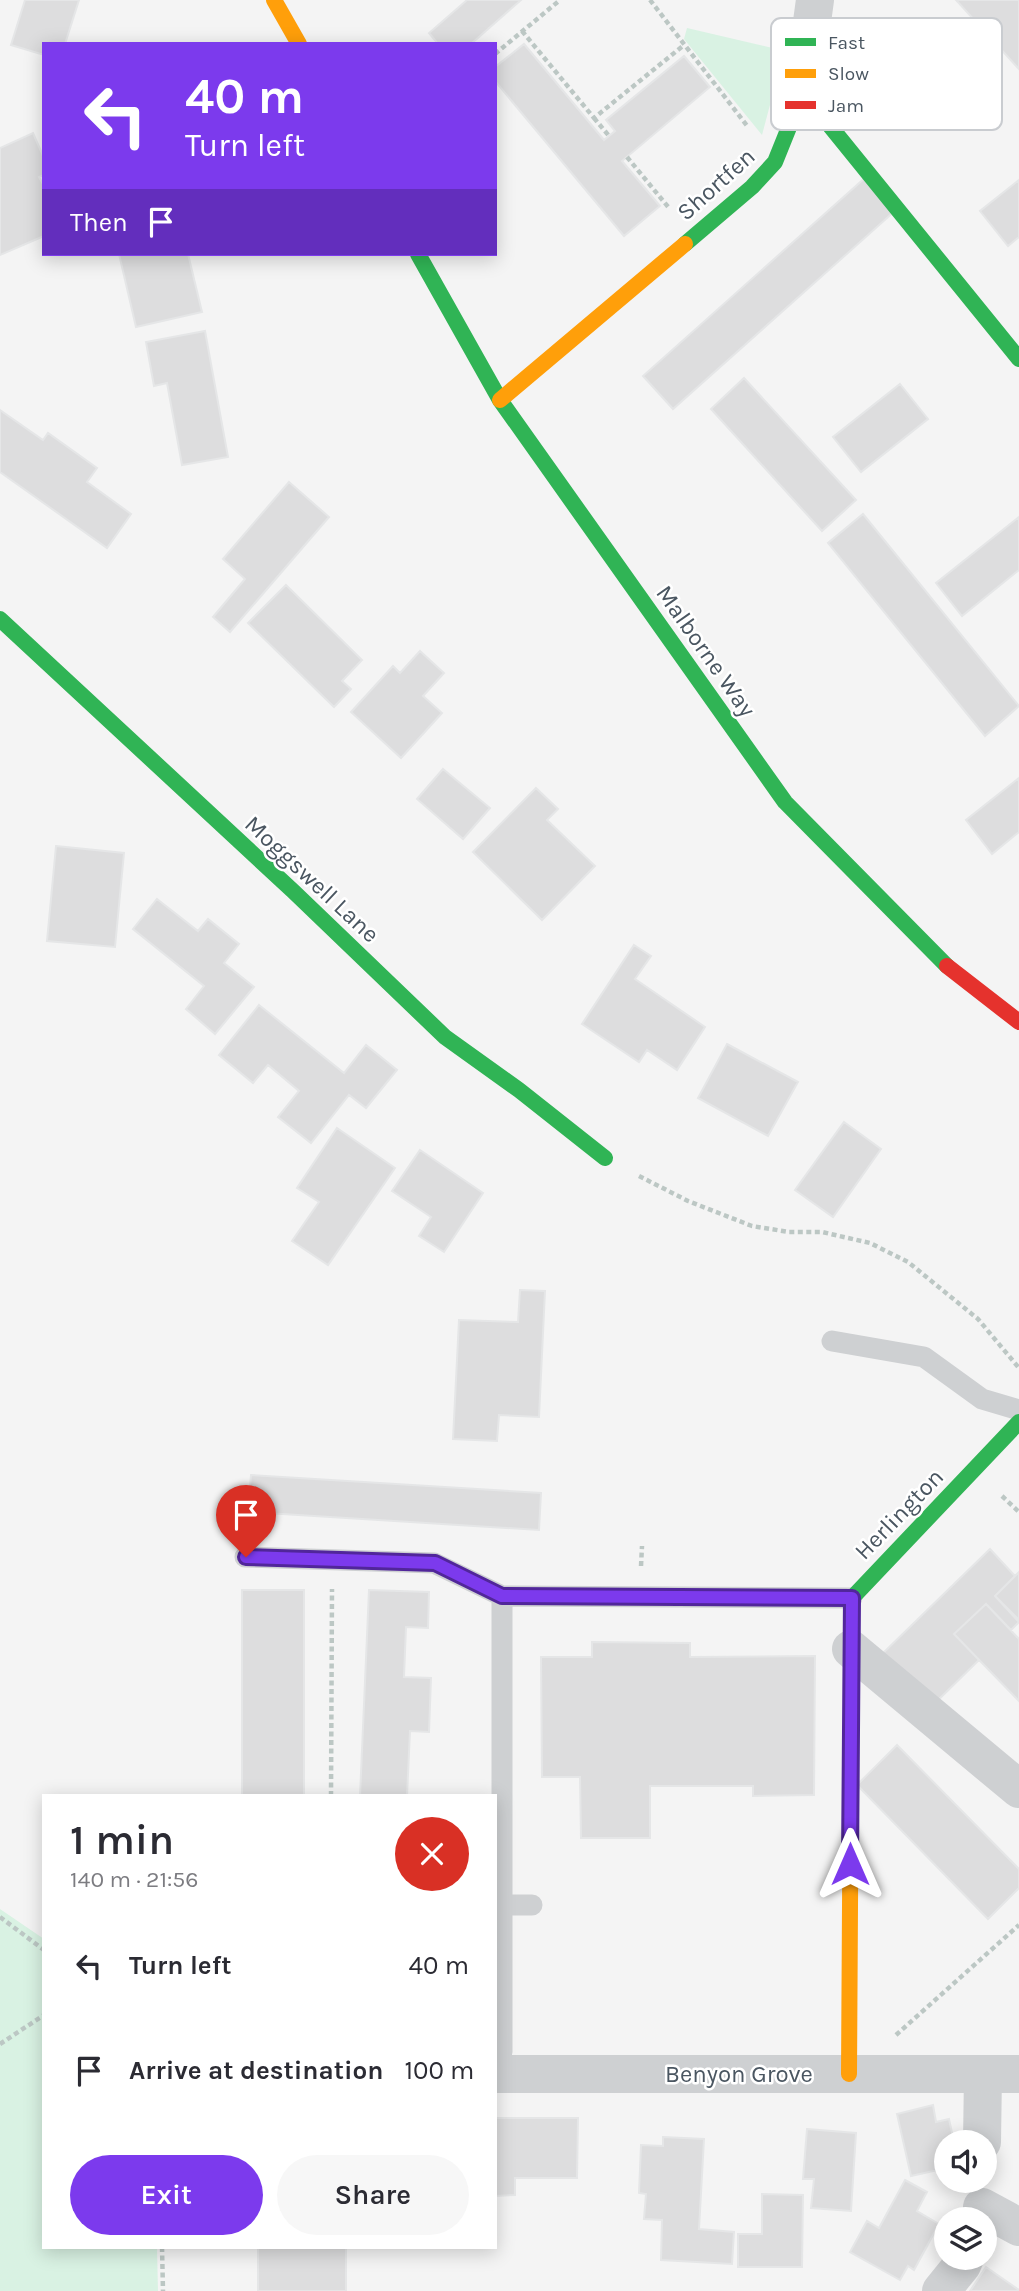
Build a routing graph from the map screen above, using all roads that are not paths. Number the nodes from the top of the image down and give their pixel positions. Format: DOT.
graph roads {
  1 [pos="274,0"];
  2 [pos="815,0"];
  3 [pos="813,18"];
  4 [pos="298,42"];
  5 [pos="788,130"];
  6 [pos="834,130"];
  7 [pos="419,256"];
  8 [pos="1019,359"];
  9 [pos="500,400"];
  10 [pos="0,619"];
  11 [pos="1019,1022"];
  12 [pos="605,1158"];
  13 [pos="832,1341"];
  14 [pos="1019,1410"];
  15 [pos="1019,1422"];
  16 [pos="246,1557"];
  17 [pos="502,1596"];
  18 [pos="852,1598"];
  19 [pos="851,1649"];
  20 [pos="1019,1789"];
  21 [pos="501,1905"];
  22 [pos="532,1905"];
  23 [pos="499,2063"];
  24 [pos="849,2074"];
  25 [pos="1001,2074"];
  26 [pos="985,2130"];
  27 [pos="980,2202"];
  28 [pos="1019,2227"];
  29 [pos="958,2270"];
  30 [pos="941,2291"];
  1 -- 4 [label="street"];
  2 -- 3 [label="street"];
  5 -- 9 [label="street, Shortfen"];
  6 -- 8 [label="street"];
  7 -- 9 [label="street, Malborne Way"];
  9 -- 11 [label="street, Malborne Way"];
  10 -- 12 [label="street, Moggswell Lane"];
  13 -- 14 [label="lane"];
  15 -- 18 [label="street, Herlington"];
  16 -- 17 [label="lane"];
  17 -- 18 [label="lane"];
  17 -- 21 [label="lane"];
  18 -- 19 [label="street, Herlington"];
  19 -- 20 [label="street"];
  19 -- 24 [label="street, Herlington"];
  21 -- 22 [label="lane"];
  21 -- 23 [label="lane"];
  23 -- 24 [label="street, Benyon Grove"];
  24 -- 25 [label="street, Benyon Grove"];
  25 -- 26 [label="street, Benyon Grove"];
  27 -- 28 [label="street"];
  29 -- 30 [label="street"];
}
